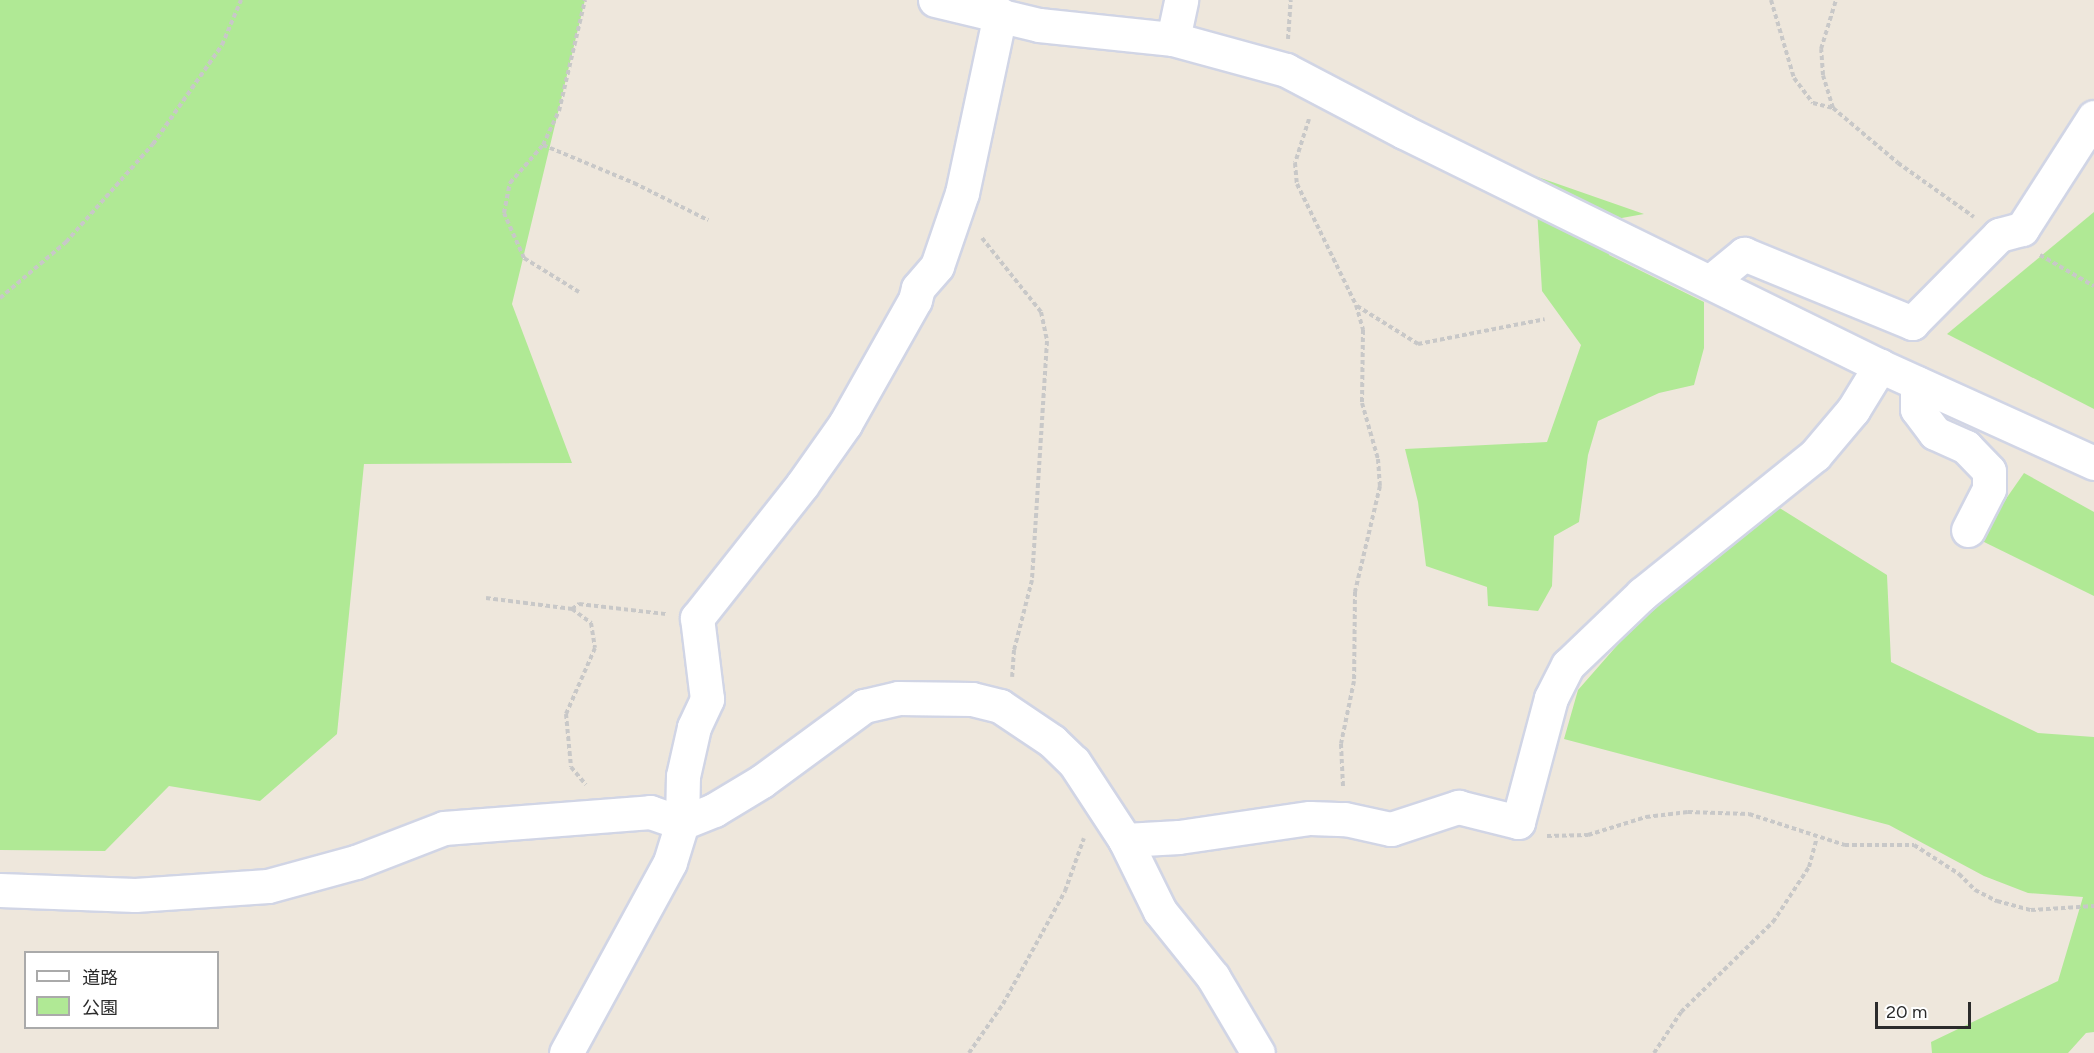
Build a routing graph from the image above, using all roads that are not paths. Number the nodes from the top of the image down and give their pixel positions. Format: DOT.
graph roads {
  1 [pos="935,0"];
  2 [pos="1181,0"];
  3 [pos="1000,14"];
  4 [pos="1173,39"];
  5 [pos="2094,117"];
  6 [pos="1711,281"];
  7 [pos="1880,366"];
  8 [pos="1917,383"];
  9 [pos="2094,463"];
  10 [pos="1968,530"];
  11 [pos="682,823"];
  12 [pos="1125,840"];
  13 [pos="0,890"];
  14 [pos="566,1053"];
  15 [pos="1258,1053"];
  1 -- 3 [label="street"];
  2 -- 4 [label="street"];
  3 -- 4 [label="street"];
  3 -- 11 [label="street"];
  4 -- 6 [label="street"];
  5 -- 6 [label="street"];
  6 -- 7 [label="street"];
  7 -- 8 [label="street"];
  7 -- 12 [label="street"];
  8 -- 9 [label="street"];
  8 -- 10 [label="street"];
  11 -- 12 [label="street"];
  11 -- 13 [label="street"];
  11 -- 14 [label="street"];
  12 -- 15 [label="street"];
}
